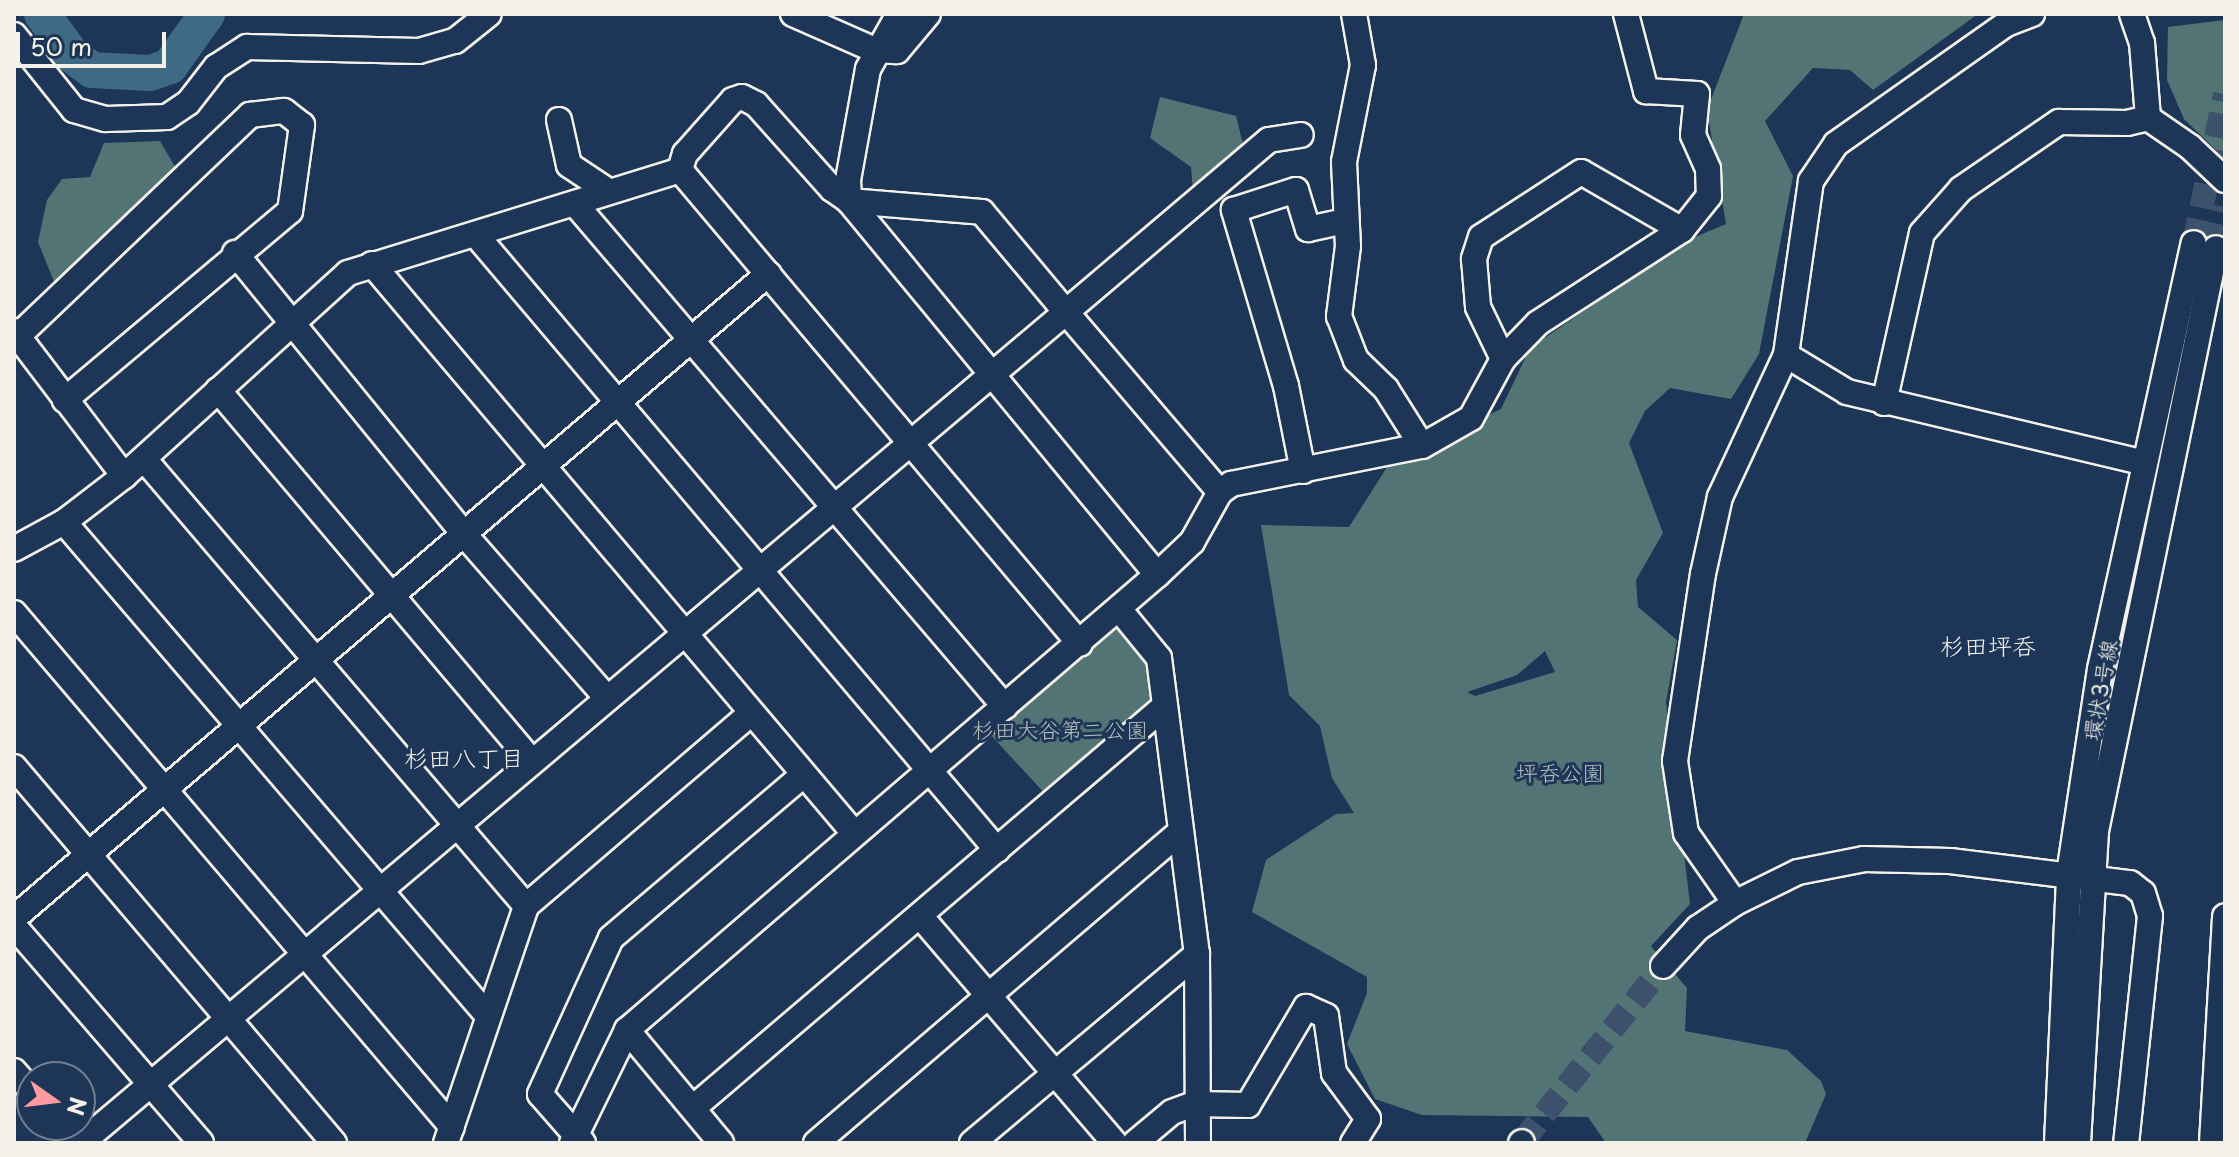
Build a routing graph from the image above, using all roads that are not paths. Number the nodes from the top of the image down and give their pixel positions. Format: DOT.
graph roads {
  1 [pos="489,14"];
  2 [pos="793,14"];
  3 [pos="899,14"];
  4 [pos="928,14"];
  5 [pos="1354,14"];
  6 [pos="1626,14"];
  7 [pos="2032,14"];
  8 [pos="2134,14"];
  9 [pos="2146,14"];
  10 [pos="14,35"];
  11 [pos="875,50"];
  12 [pos="2148,118"];
  13 [pos="559,120"];
  14 [pos="1301,135"];
  15 [pos="680,170"];
  16 [pos="2225,180"];
  17 [pos="608,191"];
  18 [pos="849,201"];
  19 [pos="576,205"];
  20 [pos="1345,221"];
  21 [pos="1682,230"];
  22 [pos="476,235"];
  23 [pos="235,253"];
  24 [pos="372,264"];
  25 [pos="768,274"];
  26 [pos="1066,312"];
  27 [pos="289,325"];
  28 [pos="17,332"];
  29 [pos="694,341"];
  30 [pos="1786,355"];
  31 [pos="1503,359"];
  32 [pos="989,373"];
  33 [pos="218,390"];
  34 [pos="65,400"];
  35 [pos="618,402"];
  36 [pos="1884,403"];
  37 [pos="907,441"];
  38 [pos="1422,446"];
  39 [pos="144,459"];
  40 [pos="2145,463"];
  41 [pos="540,468"];
  42 [pos="1303,471"];
  43 [pos="124,476"];
  44 [pos="1220,492"];
  45 [pos="834,505"];
  46 [pos="64,522"];
  47 [pos="463,533"];
  48 [pos="14,549"];
  49 [pos="759,568"];
  50 [pos="1157,575"];
  51 [pos="390,595"];
  52 [pos="1119,609"];
  53 [pos="14,613"];
  54 [pos="682,633"];
  55 [pos="1080,644"];
  56 [pos="314,659"];
  57 [pos="607,698"];
  58 [pos="1165,706"];
  59 [pos="1005,707"];
  60 [pos="750,714"];
  61 [pos="239,726"];
  62 [pos="532,761"];
  63 [pos="14,767"];
  64 [pos="930,771"];
  65 [pos="803,775"];
  66 [pos="162,788"];
  67 [pos="457,826"];
  68 [pos="1180,832"];
  69 [pos="854,833"];
  70 [pos="997,850"];
  71 [pos="88,854"];
  72 [pos="2080,876"];
  73 [pos="378,892"];
  74 [pos="1735,903"];
  75 [pos="526,906"];
  76 [pos="2225,916"];
  77 [pos="921,917"];
  78 [pos="14,918"];
  79 [pos="14,926"];
  80 [pos="1197,954"];
  81 [pos="305,956"];
  82 [pos="1663,966"];
  83 [pos="989,994"];
  84 [pos="488,1016"];
  85 [pos="229,1021"];
  86 [pos="627,1030"];
  87 [pos="2222,1066"];
  88 [pos="1055,1073"];
  89 [pos="152,1085"];
  90 [pos="1194,1104"];
  91 [pos="693,1108"];
  92 [pos="449,1135"];
  93 [pos="577,1140"];
  94 [pos="78,1143"];
  95 [pos="201,1143"];
  96 [pos="334,1143"];
  97 [pos="721,1143"];
  98 [pos="816,1143"];
  99 [pos="972,1143"];
  100 [pos="1115,1143"];
  101 [pos="1135,1143"];
  102 [pos="1198,1143"];
  103 [pos="1353,1143"];
  104 [pos="2057,1143"];
  105 [pos="2078,1143"];
  106 [pos="2126,1143"];
  107 [pos="2212,1143"];
  1 -- 10 [label="street"];
  2 -- 11 [label="street"];
  3 -- 11 [label="street"];
  4 -- 11 [label="street"];
  5 -- 20 [label="street"];
  6 -- 21 [label="street"];
  7 -- 30 [label="street"];
  8 -- 9 [label="street"];
  8 -- 12 [label="street"];
  11 -- 18 [label="street"];
  12 -- 16 [label="street"];
  12 -- 36 [label="street"];
  13 -- 17 [label="street"];
  14 -- 26 [label="street"];
  15 -- 17 [label="street"];
  15 -- 18 [label="street"];
  15 -- 25 [label="street"];
  17 -- 19 [label="street"];
  18 -- 26 [label="street"];
  18 -- 32 [label="street"];
  19 -- 22 [label="street"];
  19 -- 29 [label="street"];
  20 -- 38 [label="street"];
  20 -- 42 [label="street"];
  21 -- 31 [label="street"];
  21 -- 31 [label="street"];
  22 -- 24 [label="street"];
  22 -- 35 [label="street"];
  23 -- 27 [label="street"];
  23 -- 28 [label="street"];
  23 -- 34 [label="street"];
  24 -- 27 [label="street"];
  24 -- 41 [label="street"];
  25 -- 29 [label="street"];
  25 -- 37 [label="street"];
  26 -- 32 [label="street"];
  26 -- 44 [label="street"];
  27 -- 33 [label="street"];
  27 -- 47 [label="street"];
  28 -- 34 [label="street"];
  29 -- 35 [label="street"];
  29 -- 45 [label="street"];
  30 -- 36 [label="street"];
  30 -- 74 [label="street"];
  31 -- 38 [label="street"];
  32 -- 37 [label="street"];
  32 -- 50 [label="street"];
  33 -- 39 [label="street"];
  33 -- 51 [label="street"];
  34 -- 43 [label="street"];
  35 -- 41 [label="street"];
  35 -- 49 [label="street"];
  36 -- 40 [label="street"];
  37 -- 45 [label="street"];
  37 -- 55 [label="street"];
  38 -- 42 [label="street"];
  39 -- 43 [label="street"];
  39 -- 56 [label="street"];
  40 -- 72 [label="street, 環状3号線"];
  40 -- 72 [label="street, 環状3号線"];
  41 -- 47 [label="street"];
  41 -- 54 [label="street"];
  42 -- 44 [label="street"];
  43 -- 46 [label="street"];
  44 -- 50 [label="street"];
  45 -- 49 [label="street"];
  45 -- 59 [label="street"];
  46 -- 48 [label="street"];
  46 -- 61 [label="street"];
  47 -- 51 [label="street"];
  47 -- 57 [label="street"];
  49 -- 54 [label="street"];
  49 -- 64 [label="street"];
  50 -- 52 [label="street"];
  51 -- 56 [label="street"];
  51 -- 62 [label="street"];
  52 -- 55 [label="street"];
  52 -- 58 [label="street"];
  53 -- 66 [label="street"];
  54 -- 57 [label="street"];
  54 -- 60 [label="street"];
  55 -- 59 [label="street"];
  56 -- 61 [label="street"];
  56 -- 67 [label="street"];
  57 -- 62 [label="street"];
  58 -- 68 [label="street"];
  58 -- 70 [label="street"];
  59 -- 64 [label="street"];
  60 -- 65 [label="street"];
  60 -- 75 [label="street"];
  61 -- 66 [label="street"];
  61 -- 73 [label="street"];
  62 -- 67 [label="street"];
  63 -- 71 [label="street"];
  64 -- 69 [label="street"];
  64 -- 70 [label="street"];
  65 -- 69 [label="street"];
  65 -- 93 [label="street"];
  66 -- 71 [label="street"];
  66 -- 81 [label="street"];
  67 -- 73 [label="street"];
  67 -- 75 [label="street"];
  68 -- 80 [label="street"];
  68 -- 83 [label="street"];
  69 -- 86 [label="street"];
  70 -- 77 [label="street"];
  71 -- 78 [label="street"];
  71 -- 85 [label="street"];
  72 -- 74 [label="street"];
  72 -- 104 [label="street, 環状3号線"];
  72 -- 105 [label="street, 環状3号線"];
  72 -- 106 [label="street"];
  73 -- 81 [label="street"];
  73 -- 84 [label="street"];
  74 -- 82 [label="street"];
  75 -- 84 [label="street"];
  76 -- 87 [label="street"];
  77 -- 83 [label="street"];
  77 -- 91 [label="street"];
  79 -- 89 [label="street"];
  80 -- 88 [label="street"];
  80 -- 90 [label="street"];
  81 -- 85 [label="street"];
  81 -- 92 [label="street"];
  83 -- 88 [label="street"];
  83 -- 98 [label="street"];
  84 -- 92 [label="street"];
  85 -- 89 [label="street"];
  85 -- 96 [label="street"];
  86 -- 91 [label="street"];
  86 -- 93 [label="street"];
  87 -- 107 [label="street"];
  88 -- 99 [label="street"];
  88 -- 100 [label="street"];
  89 -- 94 [label="street"];
  89 -- 95 [label="street"];
  90 -- 101 [label="street"];
  90 -- 102 [label="street"];
  90 -- 103 [label="street"];
  91 -- 97 [label="street"];
}
